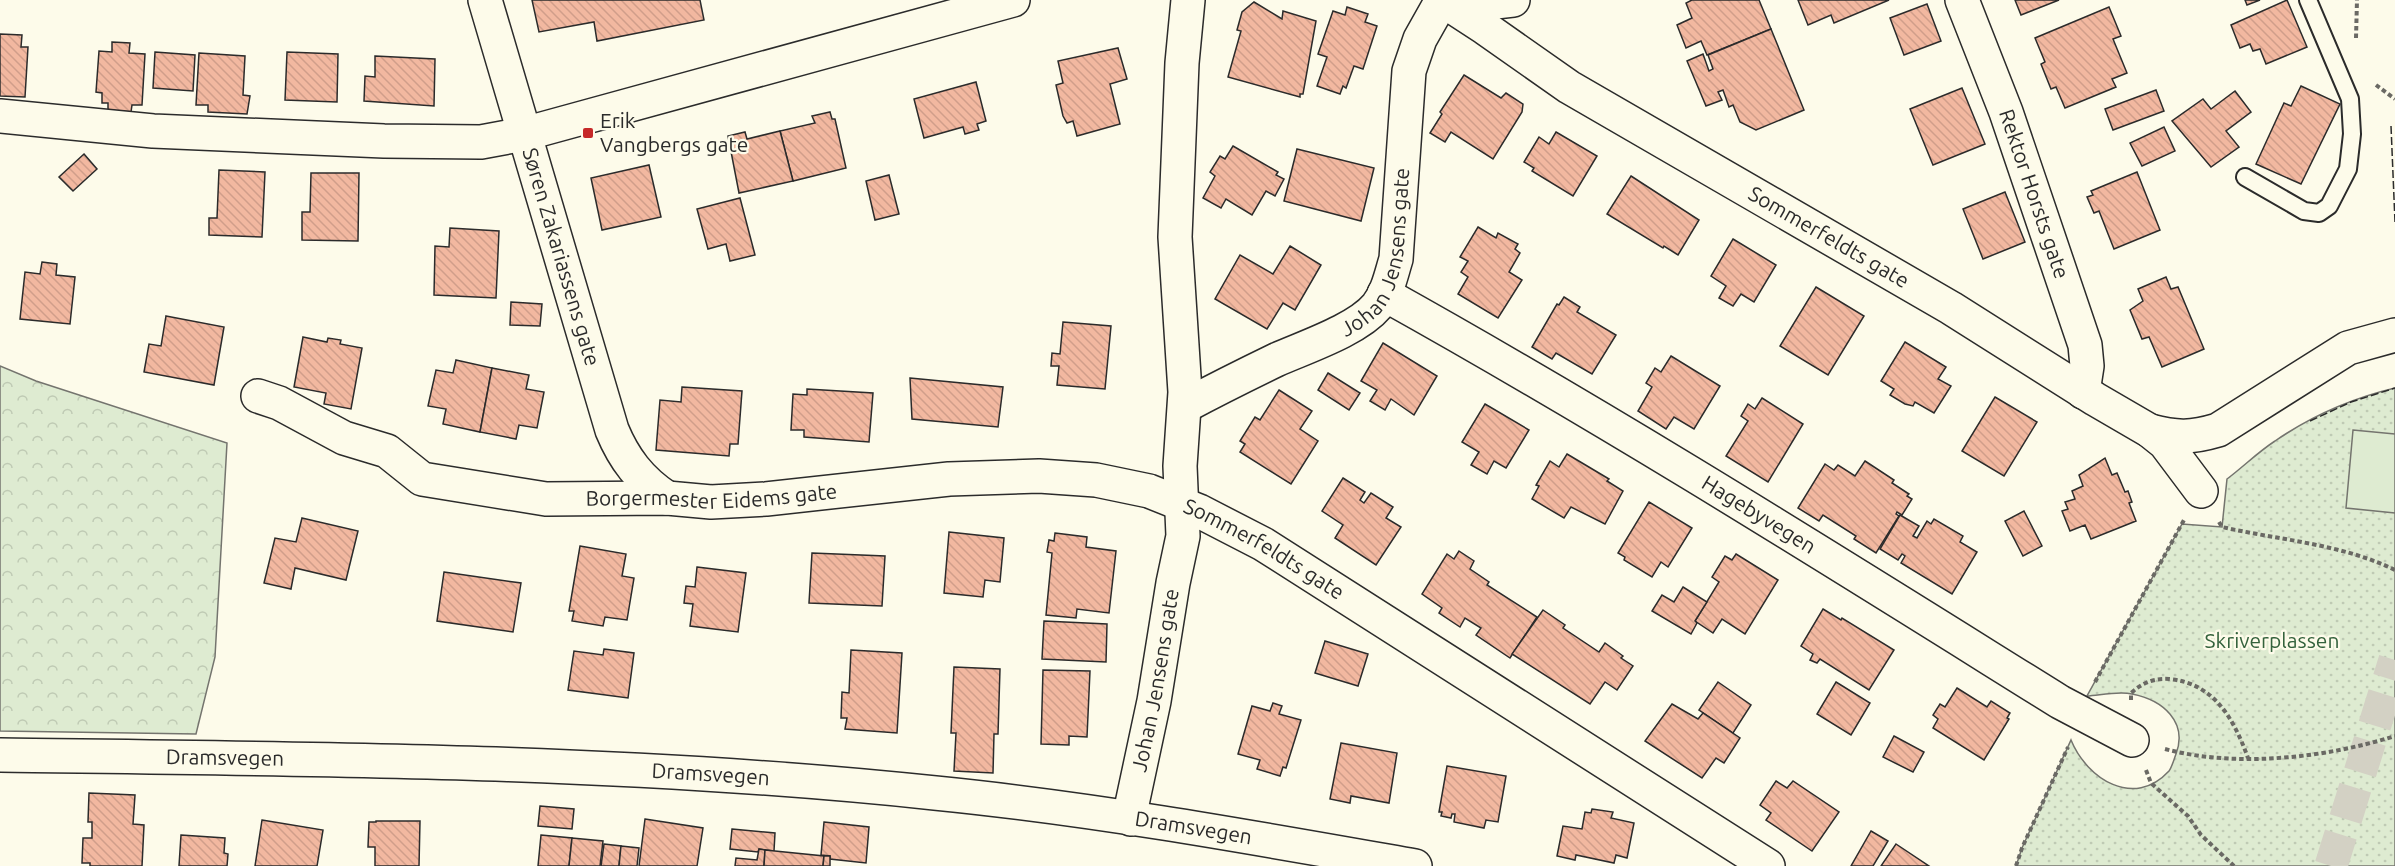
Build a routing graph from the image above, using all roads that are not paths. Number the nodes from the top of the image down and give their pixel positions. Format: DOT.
graph roads {
  1 [pos="485,0"];
  2 [pos="1013,0"];
  3 [pos="1188,0"];
  4 [pos="1442,0"];
  5 [pos="1513,0"];
  6 [pos="1962,0"];
  7 [pos="2308,0"];
  8 [pos="0,116"];
  9 [pos="524,134"];
  10 [pos="2245,177"];
  11 [pos="1384,294"];
  12 [pos="2395,335"];
  13 [pos="2083,392"];
  14 [pos="258,396"];
  15 [pos="1185,406"];
  16 [pos="2150,431"];
  17 [pos="2200,490"];
  18 [pos="667,498"];
  19 [pos="1183,504"];
  20 [pos="2132,740"];
  21 [pos="0,755"];
  22 [pos="1131,819"];
  23 [pos="1415,866"];
  24 [pos="1768,866"];
  1 -- 9 [label="street, Søren Zakariassens gate"];
  2 -- 9 [label="street"];
  3 -- 15 [label="street, Sommerfeldts gate"];
  4 -- 5 [label="street"];
  4 -- 11 [label="street, Johan Jensens gate"];
  4 -- 13 [label="street, Sommerfeldts gate"];
  6 -- 13 [label="street, Rektor Horsts gate"];
  7 -- 10 [label="lane"];
  8 -- 9 [label="street"];
  9 -- 18 [label="street, Søren Zakariassens gate"];
  11 -- 15 [label="street, Johan Jensens gate"];
  11 -- 20 [label="street, Hagebyvegen"];
  12 -- 16 [label="street"];
  13 -- 16 [label="street, Sommerfeldts gate"];
  14 -- 18 [label="street, Borgermester Eidems gate"];
  15 -- 19 [label="street, Sommerfeldts gate"];
  16 -- 17 [label="street, Sommerfeldts gate"];
  18 -- 19 [label="street, Borgermester Eidems gate"];
  19 -- 22 [label="street, Johan Jensens gate"];
  19 -- 24 [label="street, Sommerfeldts gate"];
  21 -- 22 [label="street, Dramsvegen"];
  22 -- 23 [label="street, Dramsvegen"];
}
